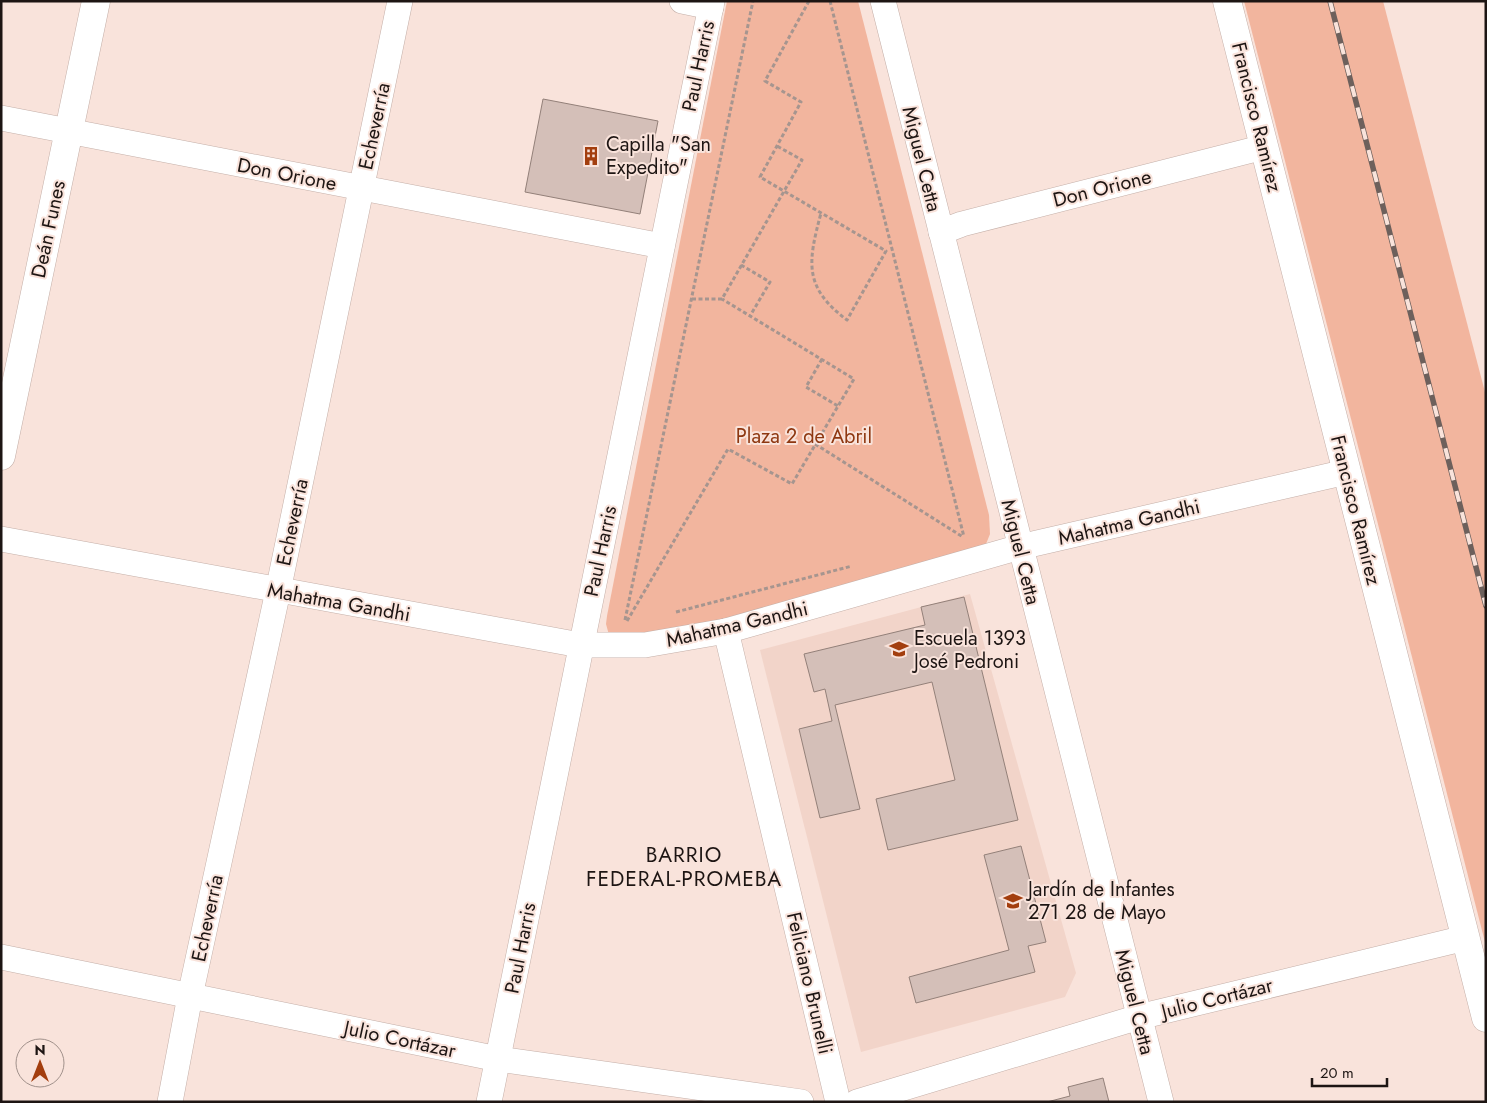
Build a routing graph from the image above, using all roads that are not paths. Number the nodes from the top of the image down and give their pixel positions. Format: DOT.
graph roads {
  1 [pos="96,1"];
  2 [pos="400,1"];
  3 [pos="682,1"];
  4 [pos="882,1"];
  5 [pos="1227,1"];
  6 [pos="711,4"];
  7 [pos="1,118"];
  8 [pos="69,131"];
  9 [pos="1264,147"];
  10 [pos="361,189"];
  11 [pos="941,232"];
  12 [pos="662,246"];
  13 [pos="1,456"];
  14 [pos="1346,472"];
  15 [pos="1,539"];
  16 [pos="1020,547"];
  17 [pos="278,591"];
  18 [pos="726,631"];
  19 [pos="580,645"];
  20 [pos="1464,938"];
  21 [pos="1,957"];
  22 [pos="190,996"];
  23 [pos="1139,1018"];
  24 [pos="1486,1018"];
  25 [pos="498,1059"];
  26 [pos="170,1102"];
  27 [pos="489,1102"];
  28 [pos="801,1102"];
  29 [pos="838,1102"];
  30 [pos="857,1102"];
  31 [pos="1161,1102"];
  1 -- 8 [label="street, Deán Funes"];
  2 -- 10 [label="street, Echeverría"];
  3 -- 6 [label="street"];
  4 -- 11 [label="street, Miguel Cetta"];
  5 -- 9 [label="street, Francisco Ramírez"];
  6 -- 12 [label="street, Paul Harris"];
  7 -- 8 [label="street, Don Orione"];
  8 -- 10 [label="street, Don Orione"];
  8 -- 13 [label="street, Deán Funes"];
  9 -- 11 [label="street, Don Orione"];
  9 -- 14 [label="street, Francisco Ramírez"];
  10 -- 12 [label="street, Don Orione"];
  10 -- 17 [label="street, Echeverría"];
  11 -- 16 [label="street, Miguel Cetta"];
  12 -- 19 [label="street, Paul Harris"];
  14 -- 16 [label="street, Mahatma Gandhi"];
  14 -- 20 [label="street, Francisco Ramírez"];
  15 -- 17 [label="street, Mahatma Gandhi"];
  16 -- 18 [label="street, Mahatma Gandhi"];
  16 -- 23 [label="street, Miguel Cetta"];
  17 -- 19 [label="street, Mahatma Gandhi"];
  17 -- 22 [label="street, Echeverría"];
  18 -- 19 [label="street, Mahatma Gandhi"];
  18 -- 29 [label="street, Feliciano Brunelli"];
  19 -- 25 [label="street, Paul Harris"];
  20 -- 23 [label="street, Julio Cortázar"];
  20 -- 24 [label="street, Francisco Ramírez"];
  21 -- 22 [label="street, Julio Cortázar"];
  22 -- 25 [label="street, Julio Cortázar"];
  22 -- 26 [label="street, Echeverría"];
  23 -- 30 [label="street, Julio Cortázar"];
  23 -- 31 [label="street, Miguel Cetta"];
  25 -- 27 [label="street, Paul Harris"];
  25 -- 28 [label="street, Julio Cortázar"];
}
